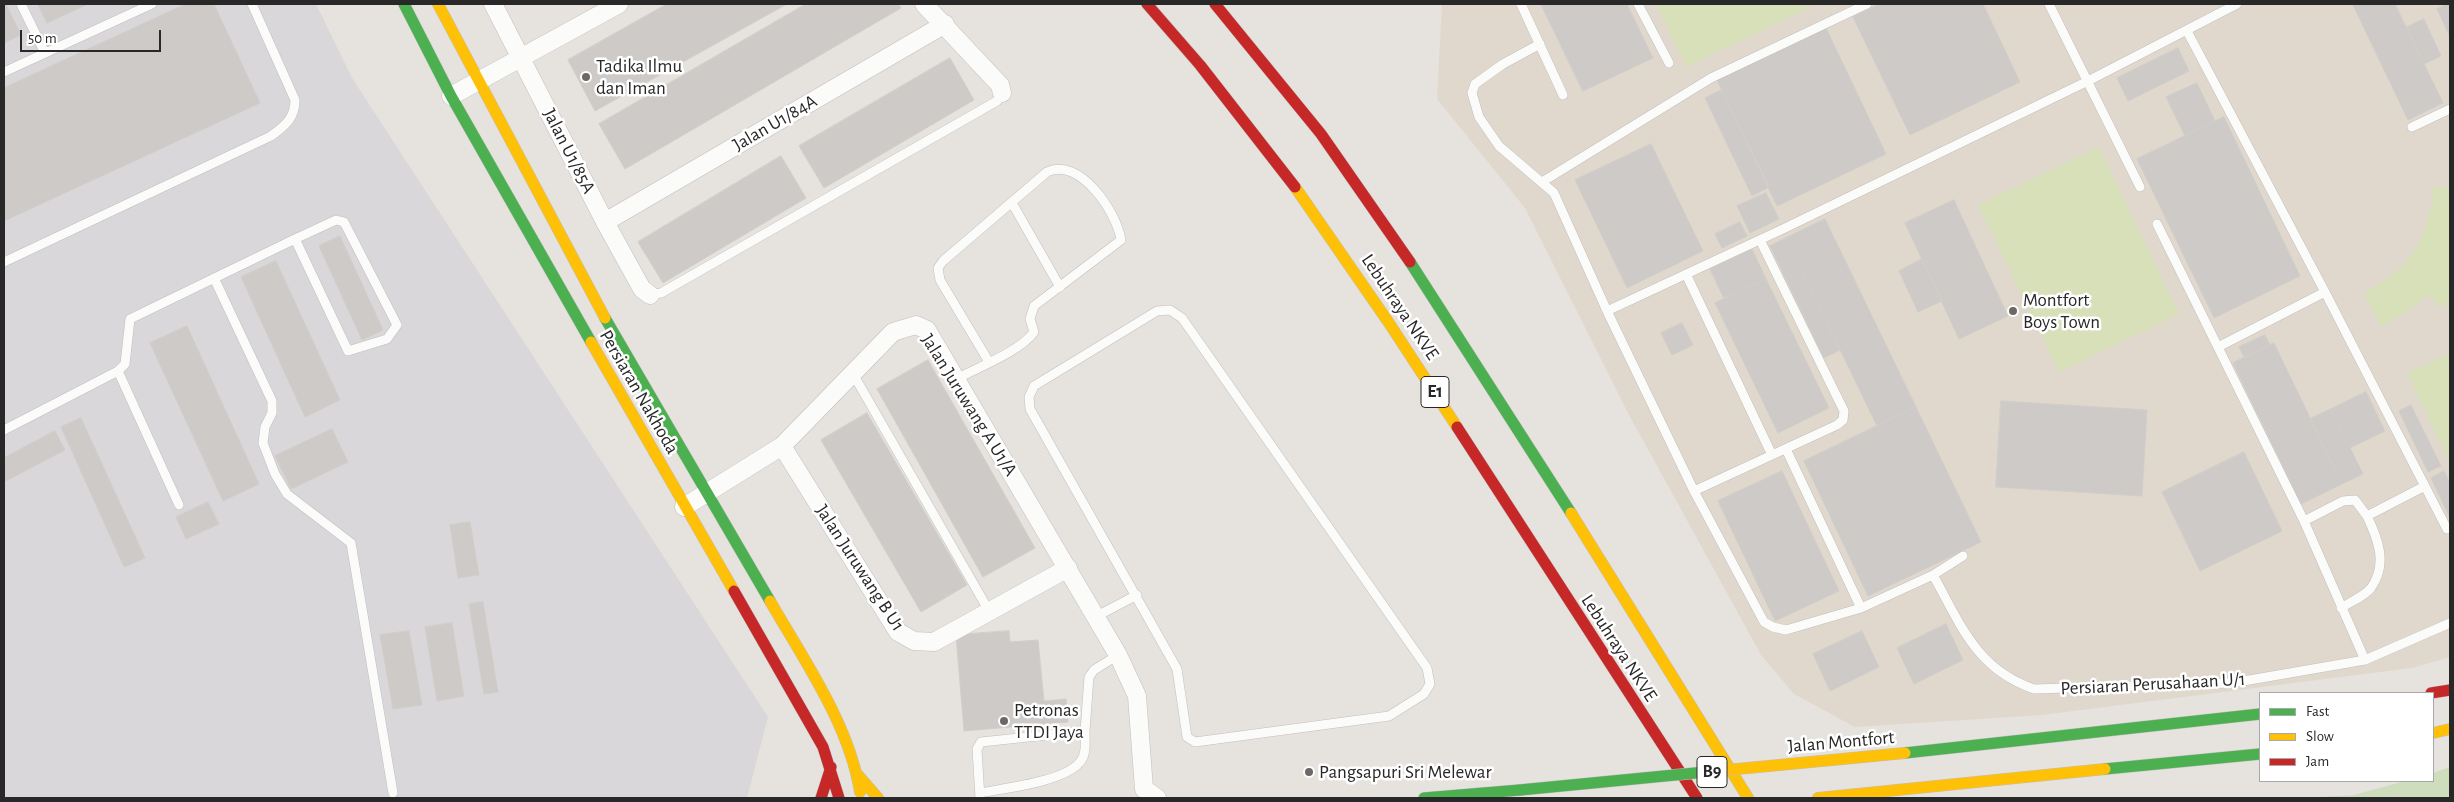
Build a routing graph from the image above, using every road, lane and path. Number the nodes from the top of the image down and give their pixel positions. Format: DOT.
graph roads {
  1 [pos="21,4"];
  2 [pos="152,4"];
  3 [pos="252,4"];
  4 [pos="404,4"];
  5 [pos="438,4"];
  6 [pos="493,4"];
  7 [pos="619,4"];
  8 [pos="924,4"];
  9 [pos="1147,4"];
  10 [pos="1215,4"];
  11 [pos="1521,4"];
  12 [pos="1638,4"];
  13 [pos="1867,4"];
  14 [pos="2049,4"];
  15 [pos="2237,4"];
  16 [pos="944,24"];
  17 [pos="2187,31"];
  18 [pos="1540,44"];
  19 [pos="45,53"];
  20 [pos="521,57"];
  21 [pos="1670,63"];
  22 [pos="4,72"];
  23 [pos="478,81"];
  24 [pos="2088,82"];
  25 [pos="1002,93"];
  26 [pos="1563,95"];
  27 [pos="451,96"];
  28 [pos="2450,109"];
  29 [pos="2412,127"];
  30 [pos="1542,182"];
  31 [pos="2140,187"];
  32 [pos="1012,203"];
  33 [pos="605,222"];
  34 [pos="2157,224"];
  35 [pos="295,239"];
  36 [pos="1760,240"];
  37 [pos="4,262"];
  38 [pos="1686,274"];
  39 [pos="214,278"];
  40 [pos="1060,287"];
  41 [pos="2325,292"];
  42 [pos="650,295"];
  43 [pos="1606,311"];
  44 [pos="2218,347"];
  45 [pos="988,362"];
  46 [pos="118,371"];
  47 [pos="852,372"];
  48 [pos="956,379"];
  49 [pos="4,430"];
  50 [pos="782,446"];
  51 [pos="1786,449"];
  52 [pos="1772,455"];
  53 [pos="2425,486"];
  54 [pos="1694,492"];
  55 [pos="707,493"];
  56 [pos="179,505"];
  57 [pos="684,506"];
  58 [pos="2367,516"];
  59 [pos="2304,521"];
  60 [pos="2447,529"];
  61 [pos="1963,556"];
  62 [pos="1068,568"];
  63 [pos="1933,575"];
  64 [pos="1137,595"];
  65 [pos="1861,608"];
  66 [pos="2342,608"];
  67 [pos="989,611"];
  68 [pos="1097,616"];
  69 [pos="2450,623"];
  70 [pos="1118,655"];
  71 [pos="2364,660"];
  72 [pos="2450,690"];
  73 [pos="2434,693"];
  74 [pos="2259,714"];
  75 [pos="2450,729"];
  76 [pos="1085,732"];
  77 [pos="2434,733"];
  78 [pos="2259,754"];
  79 [pos="831,767"];
  80 [pos="857,774"];
  81 [pos="393,793"];
  82 [pos="1146,795"];
  83 [pos="980,796"];
  84 [pos="821,798"];
  85 [pos="839,798"];
  86 [pos="861,798"];
  87 [pos="878,798"];
  88 [pos="1424,798"];
  89 [pos="1697,798"];
  90 [pos="1748,798"];
  91 [pos="1818,798"];
  1 -- 19 [label="lane"];
  2 -- 19 [label="lane"];
  3 -- 37 [label="lane"];
  4 -- 27 [label="main road, Persiaran Nakhoda"];
  5 -- 23 [label="main road, Persiaran Nakhoda"];
  6 -- 20 [label="street, Jalan U1/85A"];
  7 -- 20 [label="street"];
  8 -- 16 [label="street"];
  9 -- 89 [label="main road, Lebuhraya NKVE / E1"];
  10 -- 90 [label="main road, Lebuhraya NKVE"];
  11 -- 18 [label="lane"];
  12 -- 21 [label="lane"];
  13 -- 30 [label="lane"];
  14 -- 24 [label="lane"];
  15 -- 17 [label="lane"];
  16 -- 25 [label="street"];
  16 -- 33 [label="street, Jalan U1/84A"];
  17 -- 24 [label="lane"];
  17 -- 41 [label="lane"];
  18 -- 26 [label="lane"];
  18 -- 30 [label="lane"];
  19 -- 22 [label="lane"];
  20 -- 23 [label="street"];
  20 -- 33 [label="street, Jalan U1/85A"];
  23 -- 27 [label="street"];
  23 -- 55 [label="main road, Persiaran Nakhoda"];
  24 -- 31 [label="lane"];
  24 -- 36 [label="lane"];
  25 -- 42 [label="lane"];
  27 -- 57 [label="main road, Persiaran Nakhoda"];
  28 -- 29 [label="lane"];
  30 -- 43 [label="lane"];
  32 -- 40 [label="lane"];
  32 -- 40 [label="lane"];
  32 -- 45 [label="lane"];
  33 -- 42 [label="street, Jalan U1/85A"];
  34 -- 44 [label="lane"];
  35 -- 35 [label="lane"];
  35 -- 39 [label="lane"];
  36 -- 38 [label="lane"];
  36 -- 51 [label="lane"];
  38 -- 43 [label="lane"];
  38 -- 52 [label="lane"];
  39 -- 46 [label="lane"];
  39 -- 81 [label="lane"];
  40 -- 45 [label="lane"];
  41 -- 44 [label="lane"];
  41 -- 53 [label="lane"];
  43 -- 54 [label="lane"];
  44 -- 59 [label="lane"];
  45 -- 48 [label="lane"];
  46 -- 49 [label="lane"];
  46 -- 56 [label="lane"];
  47 -- 48 [label="street, Jalan Juruwang A U1/A"];
  47 -- 50 [label="street, Jalan Juruwang A U1/A"];
  47 -- 67 [label="lane"];
  48 -- 62 [label="street, Jalan Juruwang A U1/A"];
  50 -- 55 [label="street, Jalan Juruwang A U1/A"];
  50 -- 67 [label="street, Jalan Juruwang B U1"];
  51 -- 52 [label="lane"];
  51 -- 65 [label="lane"];
  52 -- 54 [label="lane"];
  53 -- 58 [label="lane"];
  53 -- 60 [label="lane"];
  54 -- 65 [label="lane"];
  55 -- 57 [label="street, Jalan Juruwang A U1/A"];
  55 -- 80 [label="main road, Persiaran Nakhoda"];
  57 -- 79 [label="main road, Persiaran Nakhoda"];
  58 -- 59 [label="lane"];
  58 -- 66 [label="lane"];
  59 -- 66 [label="lane"];
  61 -- 63 [label="lane"];
  62 -- 67 [label="street, Jalan Juruwang B U1"];
  62 -- 68 [label="street, Jalan Juruwang A U1/A"];
  63 -- 65 [label="lane"];
  63 -- 71 [label="lane, Persiaran Perusahaan U/1"];
  64 -- 64 [label="lane"];
  64 -- 68 [label="lane"];
  66 -- 71 [label="lane"];
  68 -- 70 [label="street, Jalan Juruwang A U1/A"];
  69 -- 71 [label="lane, Persiaran Perusahaan U/1"];
  70 -- 76 [label="lane"];
  70 -- 82 [label="street, Jalan Juruwang A U1/A"];
  72 -- 73 [label="main road"];
  74 -- 88 [label="main road, Jalan Montfort / B9, bridge"];
  75 -- 77 [label="main road"];
  76 -- 83 [label="lane"];
  76 -- 83 [label="lane"];
  78 -- 91 [label="main road"];
  79 -- 84 [label="main road"];
  79 -- 85 [label="main road, Persiaran Nakhoda"];
  80 -- 86 [label="main road, Persiaran Nakhoda"];
  80 -- 87 [label="main road"];
}
